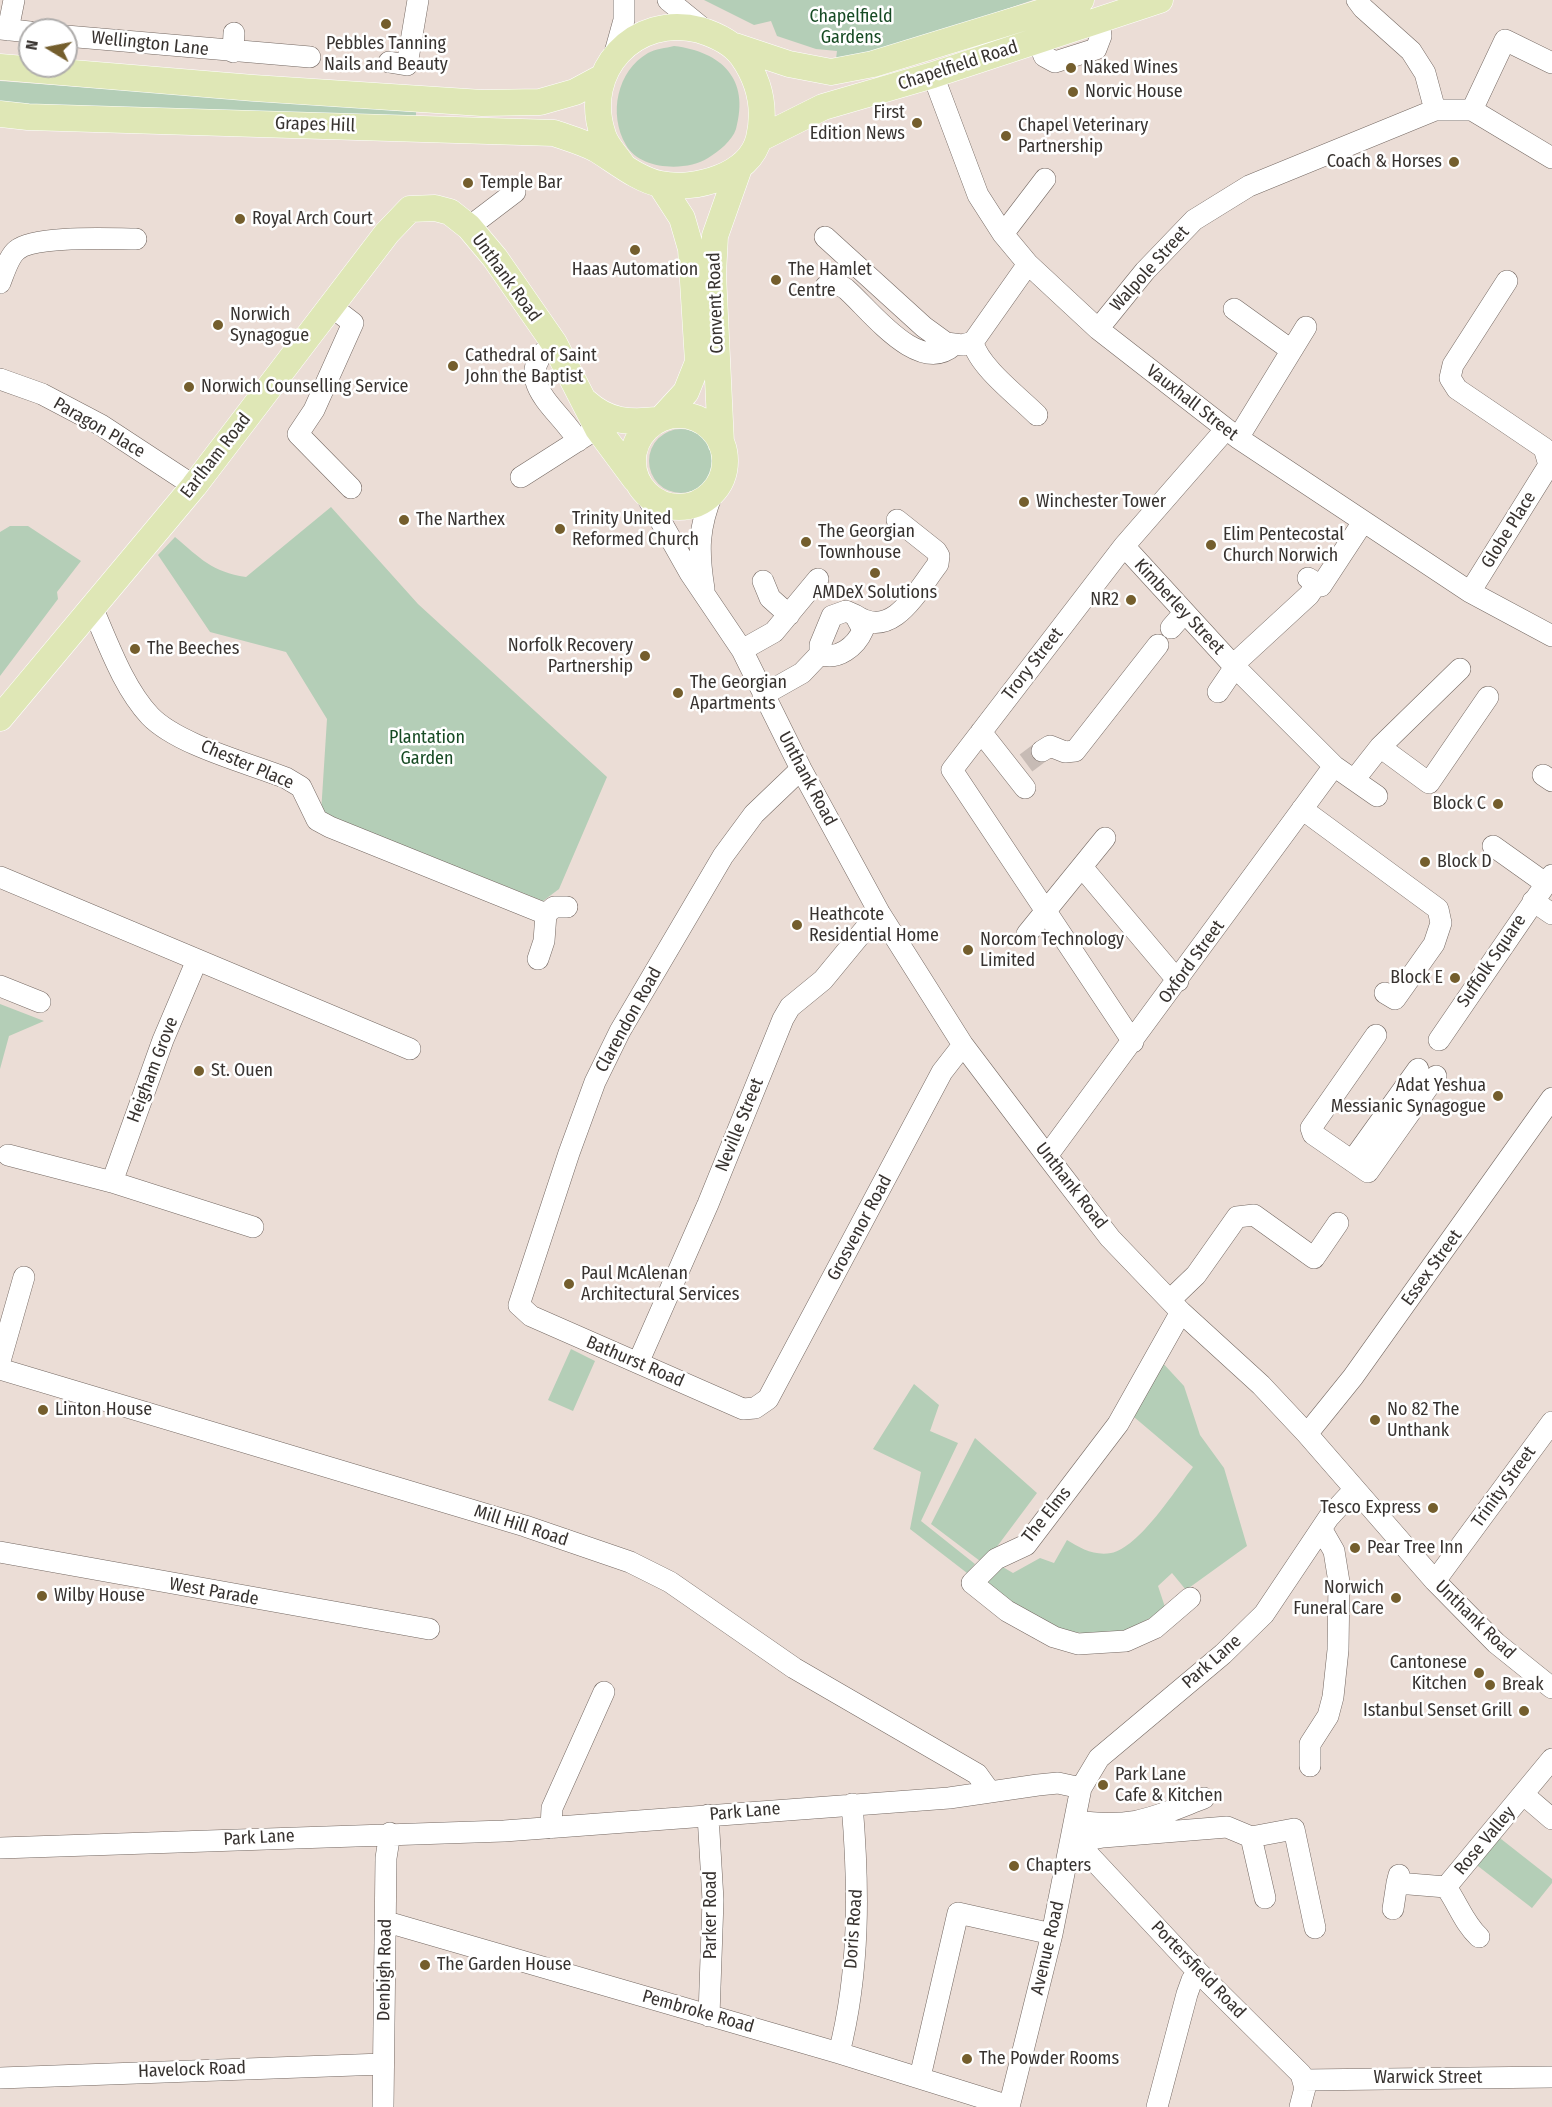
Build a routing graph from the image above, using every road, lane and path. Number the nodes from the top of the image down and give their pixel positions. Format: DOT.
graph roads {
  1 [pos="14,0"];
  2 [pos="418,0"];
  3 [pos="634,0"];
  4 [pos="668,0"];
  5 [pos="1080,0"];
  6 [pos="1160,0"];
  7 [pos="1358,0"];
  8 [pos="624,10"];
  9 [pos="4,30"];
  10 [pos="709,33"];
  11 [pos="78,36"];
  12 [pos="735,46"];
  13 [pos="614,56"];
  14 [pos="310,57"];
  15 [pos="389,62"];
  16 [pos="1552,63"];
  17 [pos="0,67"];
  18 [pos="933,75"];
  19 [pos="601,78"];
  20 [pos="1435,110"];
  21 [pos="1472,110"];
  22 [pos="0,114"];
  23 [pos="759,139"];
  24 [pos="1552,158"];
  25 [pos="623,166"];
  26 [pos="739,168"];
  27 [pos="1046,179"];
  28 [pos="660,184"];
  29 [pos="515,192"];
  30 [pos="435,208"];
  31 [pos="469,227"];
  32 [pos="1003,234"];
  33 [pos="825,237"];
  34 [pos="136,238"];
  35 [pos="1028,264"];
  36 [pos="1508,281"];
  37 [pos="0,282"];
  38 [pos="332,307"];
  39 [pos="1234,309"];
  40 [pos="1306,327"];
  41 [pos="1098,329"];
  42 [pos="931,332"];
  43 [pos="963,343"];
  44 [pos="554,344"];
  45 [pos="1291,350"];
  46 [pos="0,379"];
  47 [pos="579,395"];
  48 [pos="1037,415"];
  49 [pos="660,419"];
  50 [pos="1232,434"];
  51 [pos="588,435"];
  52 [pos="722,443"];
  53 [pos="520,477"];
  54 [pos="194,486"];
  55 [pos="641,487"];
  56 [pos="351,488"];
  57 [pos="713,492"];
  58 [pos="897,520"];
  59 [pos="1363,522"];
  60 [pos="1124,546"];
  61 [pos="818,579"];
  62 [pos="763,581"];
  63 [pos="1470,592"];
  64 [pos="705,595"];
  65 [pos="92,607"];
  66 [pos="789,615"];
  67 [pos="855,615"];
  68 [pos="1552,636"];
  69 [pos="1158,645"];
  70 [pos="742,650"];
  71 [pos="820,654"];
  72 [pos="1234,666"];
  73 [pos="1460,669"];
  74 [pos="1218,692"];
  75 [pos="763,694"];
  76 [pos="1488,697"];
  77 [pos="0,718"];
  78 [pos="981,732"];
  79 [pos="1380,747"];
  80 [pos="1334,766"];
  81 [pos="801,769"];
  82 [pos="1354,780"];
  83 [pos="1377,796"];
  84 [pos="1302,809"];
  85 [pos="1105,838"];
  86 [pos="1493,846"];
  87 [pos="1082,867"];
  88 [pos="0,877"];
  89 [pos="1549,879"];
  90 [pos="1533,901"];
  91 [pos="567,907"];
  92 [pos="879,912"];
  93 [pos="1046,913"];
  94 [pos="546,914"];
  95 [pos="1552,914"];
  96 [pos="1027,934"];
  97 [pos="538,959"];
  98 [pos="197,960"];
  99 [pos="1178,981"];
  100 [pos="0,986"];
  101 [pos="1385,993"];
  102 [pos="40,1002"];
  103 [pos="1376,1035"];
  104 [pos="1438,1040"];
  105 [pos="1133,1042"];
  106 [pos="963,1045"];
  107 [pos="410,1050"];
  108 [pos="1427,1073"];
  109 [pos="1552,1098"];
  110 [pos="8,1155"];
  111 [pos="1047,1156"];
  112 [pos="112,1182"];
  113 [pos="1338,1223"];
  114 [pos="253,1227"];
  115 [pos="24,1277"];
  116 [pos="519,1305"];
  117 [pos="1175,1306"];
  118 [pos="0,1361"];
  119 [pos="638,1364"];
  120 [pos="0,1369"];
  121 [pos="755,1408"];
  122 [pos="1552,1422"];
  123 [pos="1307,1434"];
  124 [pos="1354,1490"];
  125 [pos="1322,1530"];
  126 [pos="0,1552"];
  127 [pos="1435,1581"];
  128 [pos="1181,1597"];
  129 [pos="429,1629"];
  130 [pos="1552,1688"];
  131 [pos="604,1692"];
  132 [pos="1552,1759"];
  133 [pos="1310,1766"];
  134 [pos="1081,1788"];
  135 [pos="990,1792"];
  136 [pos="1524,1795"];
  137 [pos="1204,1798"];
  138 [pos="852,1804"];
  139 [pos="708,1815"];
  140 [pos="1552,1819"];
  141 [pos="1075,1821"];
  142 [pos="551,1828"];
  143 [pos="390,1833"];
  144 [pos="1251,1837"];
  145 [pos="1071,1843"];
  146 [pos="0,1848"];
  147 [pos="1449,1892"];
  148 [pos="1265,1898"];
  149 [pos="1393,1909"];
  150 [pos="386,1924"];
  151 [pos="1315,1928"];
  152 [pos="1052,1934"];
  153 [pos="1479,1937"];
  154 [pos="1198,1971"];
  155 [pos="709,2016"];
  156 [pos="839,2053"];
  157 [pos="383,2064"];
  158 [pos="1552,2077"];
  159 [pos="920,2078"];
  160 [pos="0,2079"];
  161 [pos="1304,2080"];
  162 [pos="383,2107"];
  163 [pos="1009,2107"];
  164 [pos="1157,2107"];
  165 [pos="1300,2107"];
  1 -- 9 [label="street"];
  2 -- 15 [label="street"];
  3 -- 8 [label="street"];
  4 -- 10 [label="street"];
  5 -- 12 [label="main road, Chapelfield Road"];
  6 -- 18 [label="main road, Chapelfield Road"];
  7 -- 20 [label="street"];
  8 -- 13 [label="street"];
  10 -- 12 [label="main road"];
  10 -- 13 [label="main road"];
  11 -- 14 [label="street, Wellington Lane"];
  12 -- 23 [label="main road"];
  13 -- 19 [label="main road"];
  16 -- 21 [label="street"];
  17 -- 19 [label="main road, Grapes Hill"];
  18 -- 23 [label="main road, Chapelfield Road"];
  18 -- 32 [label="street, Vauxhall Street"];
  19 -- 25 [label="main road"];
  20 -- 21 [label="street"];
  20 -- 41 [label="street, Walpole Street"];
  21 -- 24 [label="street"];
  22 -- 25 [label="main road, Grapes Hill"];
  23 -- 26 [label="main road"];
  25 -- 28 [label="main road"];
  26 -- 28 [label="main road"];
  26 -- 52 [label="main road, Convent Road"];
  27 -- 32 [label="street"];
  28 -- 49 [label="main road, Convent Road"];
  29 -- 31 [label="street"];
  30 -- 31 [label="main road, Unthank Road"];
  30 -- 38 [label="main road, Earlham Road"];
  31 -- 44 [label="main road, Unthank Road"];
  32 -- 35 [label="street, Vauxhall Street"];
  33 -- 42 [label="street"];
  34 -- 37 [label="street"];
  35 -- 41 [label="street, Vauxhall Street"];
  35 -- 43 [label="street"];
  36 -- 63 [label="street, Globe Place"];
  38 -- 54 [label="main road, Earlham Road"];
  38 -- 56 [label="street"];
  39 -- 45 [label="street"];
  40 -- 45 [label="street, Trory Street"];
  41 -- 50 [label="street, Vauxhall Street"];
  42 -- 43 [label="street"];
  42 -- 43 [label="street"];
  43 -- 48 [label="street"];
  44 -- 47 [label="main road, Unthank Road"];
  44 -- 51 [label="street"];
  45 -- 50 [label="street, Trory Street"];
  46 -- 54 [label="street, Paragon Place"];
  47 -- 49 [label="main road, Unthank Road"];
  47 -- 51 [label="main road, Unthank Road"];
  49 -- 52 [label="main road"];
  49 -- 55 [label="main road"];
  50 -- 59 [label="street, Vauxhall Street"];
  50 -- 60 [label="street, Trory Street"];
  51 -- 53 [label="street"];
  51 -- 55 [label="main road, Unthank Road"];
  52 -- 57 [label="main road"];
  54 -- 65 [label="main road, Earlham Road"];
  55 -- 57 [label="main road"];
  55 -- 64 [label="street, Unthank Road"];
  57 -- 64 [label="street, Unthank Road"];
  58 -- 67 [label="street"];
  59 -- 63 [label="street, Vauxhall Street"];
  59 -- 72 [label="street"];
  60 -- 72 [label="street, Kimberley Street"];
  60 -- 78 [label="street, Trory Street"];
  61 -- 66 [label="street"];
  62 -- 66 [label="street"];
  63 -- 68 [label="street, Vauxhall Street"];
  64 -- 70 [label="street, Unthank Road"];
  65 -- 77 [label="main road, Earlham Road"];
  65 -- 94 [label="street, Chester Place"];
  66 -- 70 [label="street"];
  67 -- 71 [label="street"];
  67 -- 71 [label="street"];
  69 -- 78 [label="street"];
  70 -- 75 [label="street, Unthank Road"];
  71 -- 75 [label="street"];
  72 -- 74 [label="street, Kimberley Street"];
  72 -- 80 [label="street, Kimberley Street"];
  73 -- 79 [label="street"];
  75 -- 81 [label="street, Unthank Road"];
  76 -- 79 [label="street"];
  78 -- 93 [label="street, Trory Street"];
  79 -- 82 [label="street"];
  80 -- 82 [label="street, Kimberley Street"];
  80 -- 84 [label="street, Oxford Street"];
  81 -- 92 [label="street, Unthank Road"];
  81 -- 116 [label="street, Clarendon Road"];
  82 -- 83 [label="street, Kimberley Street"];
  84 -- 99 [label="street, Oxford Street"];
  84 -- 101 [label="street"];
  85 -- 87 [label="street"];
  86 -- 89 [label="street, Suffolk Square"];
  87 -- 93 [label="street"];
  87 -- 99 [label="street"];
  88 -- 98 [label="street"];
  89 -- 90 [label="street, Suffolk Square"];
  90 -- 95 [label="street"];
  90 -- 104 [label="street, Suffolk Square"];
  91 -- 94 [label="street"];
  92 -- 106 [label="street, Unthank Road"];
  92 -- 119 [label="street, Neville Street"];
  93 -- 96 [label="street"];
  93 -- 105 [label="street, Trory Street"];
  94 -- 97 [label="street"];
  98 -- 107 [label="street"];
  98 -- 112 [label="street, Heigham Grove"];
  99 -- 105 [label="street, Oxford Street"];
  100 -- 102 [label="street"];
  103 -- 108 [label="street"];
  105 -- 111 [label="street, Oxford Street"];
  106 -- 111 [label="street, Unthank Road"];
  106 -- 121 [label="street, Grosvenor Road"];
  109 -- 123 [label="street, Essex Street"];
  110 -- 112 [label="street"];
  111 -- 117 [label="street, Unthank Road"];
  112 -- 114 [label="street"];
  113 -- 117 [label="street"];
  115 -- 118 [label="street"];
  116 -- 119 [label="street, Bathurst Road"];
  117 -- 123 [label="street, Unthank Road"];
  117 -- 128 [label="street, The Elms"];
  119 -- 121 [label="street, Bathurst Road"];
  120 -- 135 [label="street, Mill Hill Road"];
  122 -- 127 [label="street, Trinity Street"];
  123 -- 124 [label="street, Unthank Road"];
  124 -- 125 [label="street, Park Lane"];
  124 -- 127 [label="street, Unthank Road"];
  125 -- 133 [label="street"];
  125 -- 134 [label="street, Park Lane"];
  126 -- 129 [label="street, West Parade"];
  127 -- 130 [label="street, Unthank Road"];
  131 -- 142 [label="street"];
  132 -- 136 [label="street, Rose Valley"];
  134 -- 135 [label="street, Park Lane"];
  134 -- 141 [label="street, Avenue Road"];
  135 -- 138 [label="street, Park Lane"];
  136 -- 140 [label="street, Rose Valley"];
  136 -- 147 [label="street, Rose Valley"];
  137 -- 141 [label="street"];
  138 -- 139 [label="street, Park Lane"];
  138 -- 156 [label="street, Doris Road"];
  139 -- 142 [label="street, Park Lane"];
  139 -- 155 [label="street, Parker Road"];
  141 -- 145 [label="street, Avenue Road"];
  142 -- 143 [label="street, Park Lane"];
  143 -- 146 [label="street, Park Lane"];
  143 -- 150 [label="street, Denbigh Road"];
  144 -- 145 [label="street"];
  144 -- 148 [label="street"];
  144 -- 151 [label="street"];
  145 -- 152 [label="street, Avenue Road"];
  145 -- 154 [label="street, Portersfield Road"];
  147 -- 149 [label="street, Rose Valley"];
  147 -- 153 [label="street"];
  150 -- 155 [label="street, Pembroke Road"];
  150 -- 157 [label="street, Denbigh Road"];
  152 -- 159 [label="street"];
  152 -- 163 [label="street, Avenue Road"];
  154 -- 161 [label="street, Portersfield Road"];
  154 -- 164 [label="street"];
  155 -- 156 [label="street, Pembroke Road"];
  156 -- 159 [label="street, Pembroke Road"];
  157 -- 160 [label="street, Havelock Road"];
  157 -- 162 [label="street, Denbigh Road"];
  158 -- 161 [label="street, Warwick Street"];
  159 -- 163 [label="street, Pembroke Road"];
  161 -- 165 [label="street"];
}
